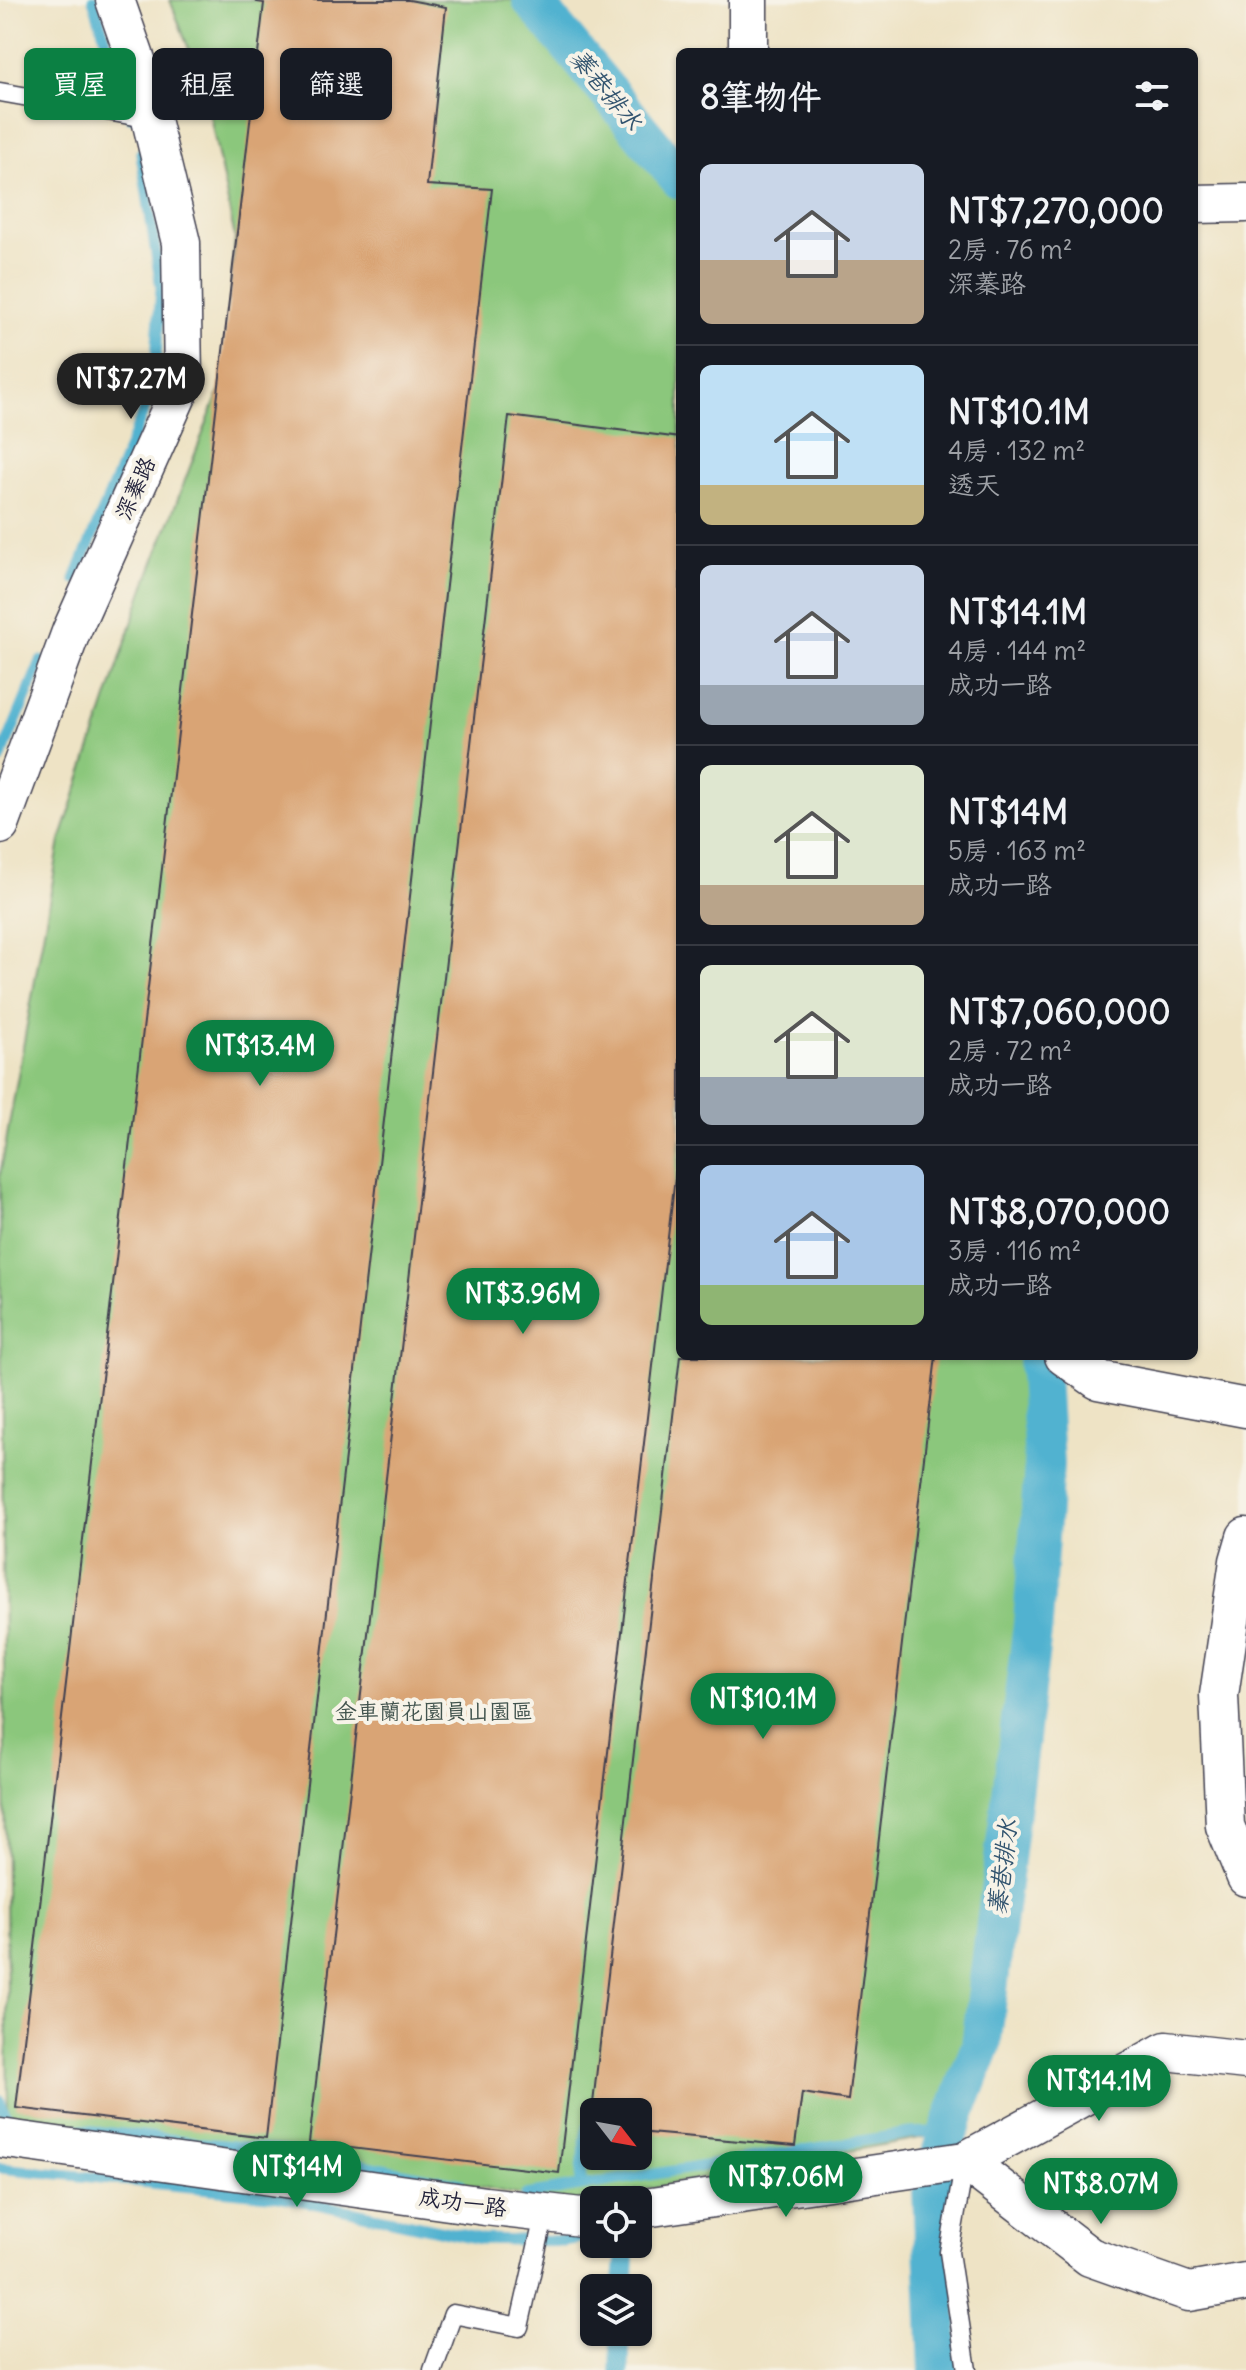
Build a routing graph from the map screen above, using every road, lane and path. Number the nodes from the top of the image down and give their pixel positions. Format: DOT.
graph roads {
  1 [pos="115,0"];
  2 [pos="748,0"];
  3 [pos="748,48"];
  4 [pos="0,92"];
  5 [pos="152,119"];
  6 [pos="152,120"];
  7 [pos="1246,203"];
  8 [pos="1198,204"];
  9 [pos="0,825"];
  10 [pos="1070,1360"];
  11 [pos="1246,1408"];
  12 [pos="1246,1537"];
  13 [pos="1246,1877"];
  14 [pos="1246,2060"];
  15 [pos="0,2138"];
  16 [pos="949,2163"];
  17 [pos="652,2207"];
  18 [pos="545,2212"];
  19 [pos="580,2217"];
  20 [pos="1246,2282"];
  21 [pos="433,2370"];
  22 [pos="967,2370"];
  1 -- 5 [label="street, 深蓁路"];
  2 -- 3 [label="street"];
  4 -- 5 [label="lane"];
  6 -- 9 [label="street, 深蓁路"];
  7 -- 8 [label="street"];
  10 -- 11 [label="street"];
  12 -- 13 [label="street"];
  14 -- 16 [label="street"];
  15 -- 18 [label="street, 成功一路"];
  16 -- 17 [label="street"];
  16 -- 20 [label="street"];
  16 -- 22 [label="lane"];
  18 -- 19 [label="street, 成功一路"];
  18 -- 21 [label="lane"];
}
